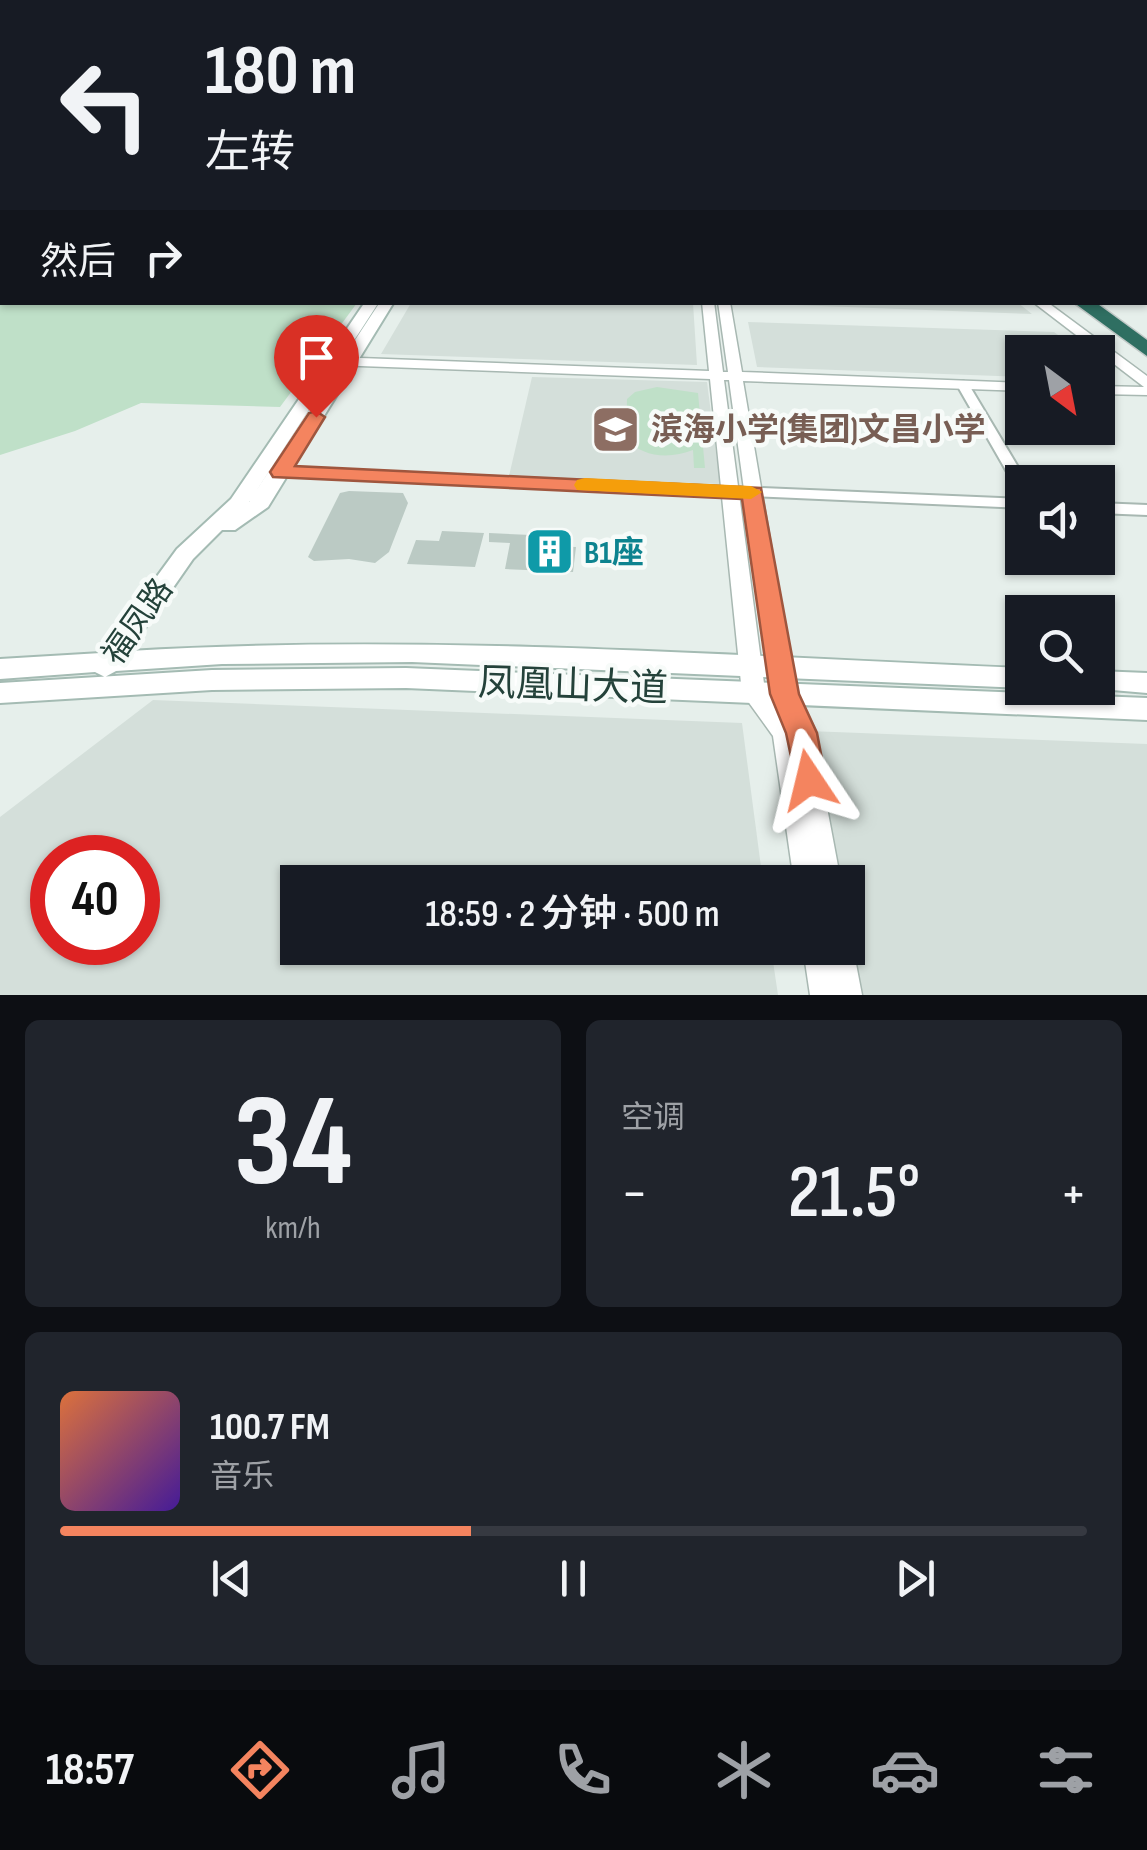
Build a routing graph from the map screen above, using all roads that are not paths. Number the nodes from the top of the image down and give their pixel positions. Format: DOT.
graph roads {
  1 [pos="370,305"];
  2 [pos="386,305"];
  3 [pos="709,305"];
  4 [pos="724,305"];
  5 [pos="1042,305"];
  6 [pos="1086,305"];
  7 [pos="1104,305"];
  8 [pos="1147,335"];
  9 [pos="1147,350"];
  10 [pos="341,362"];
  11 [pos="726,376"];
  12 [pos="1147,383"];
  13 [pos="962,384"];
  14 [pos="1005,386"];
  15 [pos="1115,390"];
  16 [pos="1147,391"];
  17 [pos="1010,465"];
  18 [pos="281,472"];
  19 [pos="730,492"];
  20 [pos="753,492"];
  21 [pos="1005,503"];
  22 [pos="1115,509"];
  23 [pos="1147,510"];
  24 [pos="184,554"];
  25 [pos="108,662"];
  26 [pos="0,669"];
  27 [pos="1005,678"];
  28 [pos="752,680"];
  29 [pos="782,681"];
  30 [pos="1115,682"];
  31 [pos="1147,683"];
  32 [pos="90,687"];
  33 [pos="0,694"];
  34 [pos="1147,709"];
  35 [pos="805,865"];
  36 [pos="824,865"];
  37 [pos="821,965"];
  38 [pos="841,965"];
  39 [pos="826,995"];
  40 [pos="846,995"];
  1 -- 10 [label="main road, 福凤路"];
  2 -- 10 [label="main road, 福凤路"];
  3 -- 11 [label="street"];
  4 -- 11 [label="street"];
  5 -- 12 [label="street"];
  6 -- 9 [label="highway"];
  7 -- 8 [label="highway"];
  10 -- 11 [label="street"];
  10 -- 18 [label="main road, 福凤路"];
  10 -- 24 [label="main road, 福凤路"];
  11 -- 13 [label="street"];
  11 -- 19 [label="street"];
  11 -- 20 [label="street"];
  13 -- 14 [label="street"];
  13 -- 17 [label="street"];
  15 -- 16 [label="street"];
  18 -- 19 [label="street"];
  18 -- 24 [label="main road, 福凤路"];
  19 -- 20 [label="street"];
  19 -- 28 [label="street"];
  20 -- 21 [label="street"];
  20 -- 29 [label="street"];
  22 -- 23 [label="street"];
  24 -- 25 [label="main road, 福凤路"];
  25 -- 26 [label="main road, 凤凰山大道"];
  25 -- 28 [label="main road, 凤凰山大道"];
  25 -- 32 [label="main road, 福凤路"];
  27 -- 29 [label="main road, 凤凰山大道"];
  28 -- 29 [label="main road, 凤凰山大道"];
  28 -- 32 [label="main road, 凤凰山大道"];
  28 -- 35 [label="street"];
  29 -- 34 [label="main road, 凤凰山大道"];
  29 -- 36 [label="street"];
  30 -- 31 [label="main road"];
  32 -- 33 [label="main road, 凤凰山大道"];
  37 -- 39 [label="street"];
  38 -- 40 [label="street"];
}
